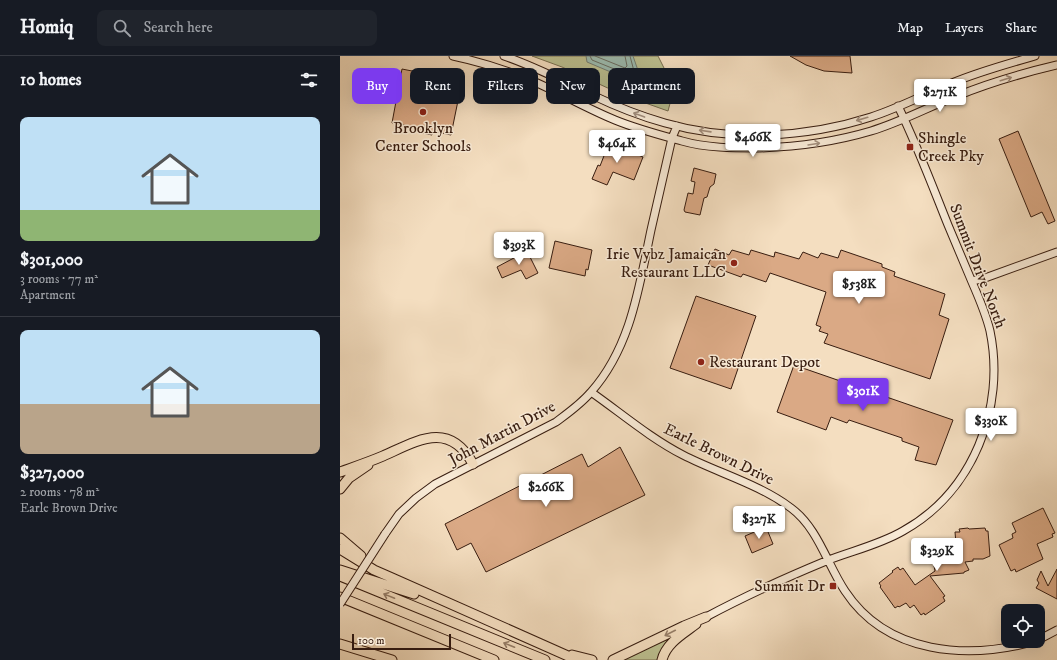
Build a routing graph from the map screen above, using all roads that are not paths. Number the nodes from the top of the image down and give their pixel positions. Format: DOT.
graph roads {
  1 [pos="453,56"];
  2 [pos="504,56"];
  3 [pos="1035,56"];
  4 [pos="1057,65"];
  5 [pos="898,106"];
  6 [pos="904,119"];
  7 [pos="677,126"];
  8 [pos="672,138"];
  9 [pos="1057,252"];
  10 [pos="972,281"];
  11 [pos="591,392"];
  12 [pos="375,460"];
  13 [pos="472,464"];
  14 [pos="340,472"];
  15 [pos="340,488"];
  16 [pos="340,538"];
  17 [pos="340,549"];
  18 [pos="828,560"];
  19 [pos="340,570"];
  20 [pos="340,576"];
  21 [pos="390,577"];
  22 [pos="340,597"];
  23 [pos="340,604"];
  24 [pos="471,613"];
  25 [pos="706,617"];
  26 [pos="1057,630"];
  27 [pos="1045,636"];
  28 [pos="340,644"];
  29 [pos="1019,648"];
  30 [pos="558,651"];
  31 [pos="940,656"];
  32 [pos="986,658"];
  33 [pos="392,660"];
  34 [pos="494,660"];
  35 [pos="545,660"];
  36 [pos="577,660"];
  37 [pos="592,660"];
  38 [pos="613,660"];
  39 [pos="662,660"];
  1 -- 8 [label="street"];
  7 -- 2 [label="street, one-way"];
  3 -- 5 [label="street"];
  6 -- 4 [label="street, one-way"];
  5 -- 6 [label="street, Summit Drive North"];
  5 -- 7 [label="street, one-way"];
  8 -- 6 [label="street, one-way"];
  6 -- 10 [label="street, Summit Drive North"];
  7 -- 8 [label="street, John Martin Drive"];
  8 -- 11 [label="street, John Martin Drive"];
  9 -- 10 [label="street"];
  10 -- 18 [label="street, Summit Drive North"];
  11 -- 13 [label="street, John Martin Drive"];
  11 -- 18 [label="street, Earle Brown Drive"];
  12 -- 13 [label="highway"];
  12 -- 14 [label="highway"];
  12 -- 15 [label="highway"];
  13 -- 23 [label="street, John Martin Drive, bridge"];
  16 -- 21 [label="highway"];
  17 -- 21 [label="highway"];
  18 -- 25 [label="street, Summit Drive North"];
  18 -- 31 [label="street, Earle Brown Drive"];
  19 -- 24 [label="highway"];
  35 -- 20 [label="highway, one-way"];
  21 -- 24 [label="highway"];
  22 -- 34 [label="highway"];
  24 -- 30 [label="highway"];
  25 -- 38 [label="highway, one-way"];
  25 -- 39 [label="highway"];
  26 -- 27 [label="street"];
  28 -- 33 [label="highway"];
  29 -- 32 [label="street"];
  30 -- 36 [label="highway"];
  30 -- 37 [label="highway"];
}
